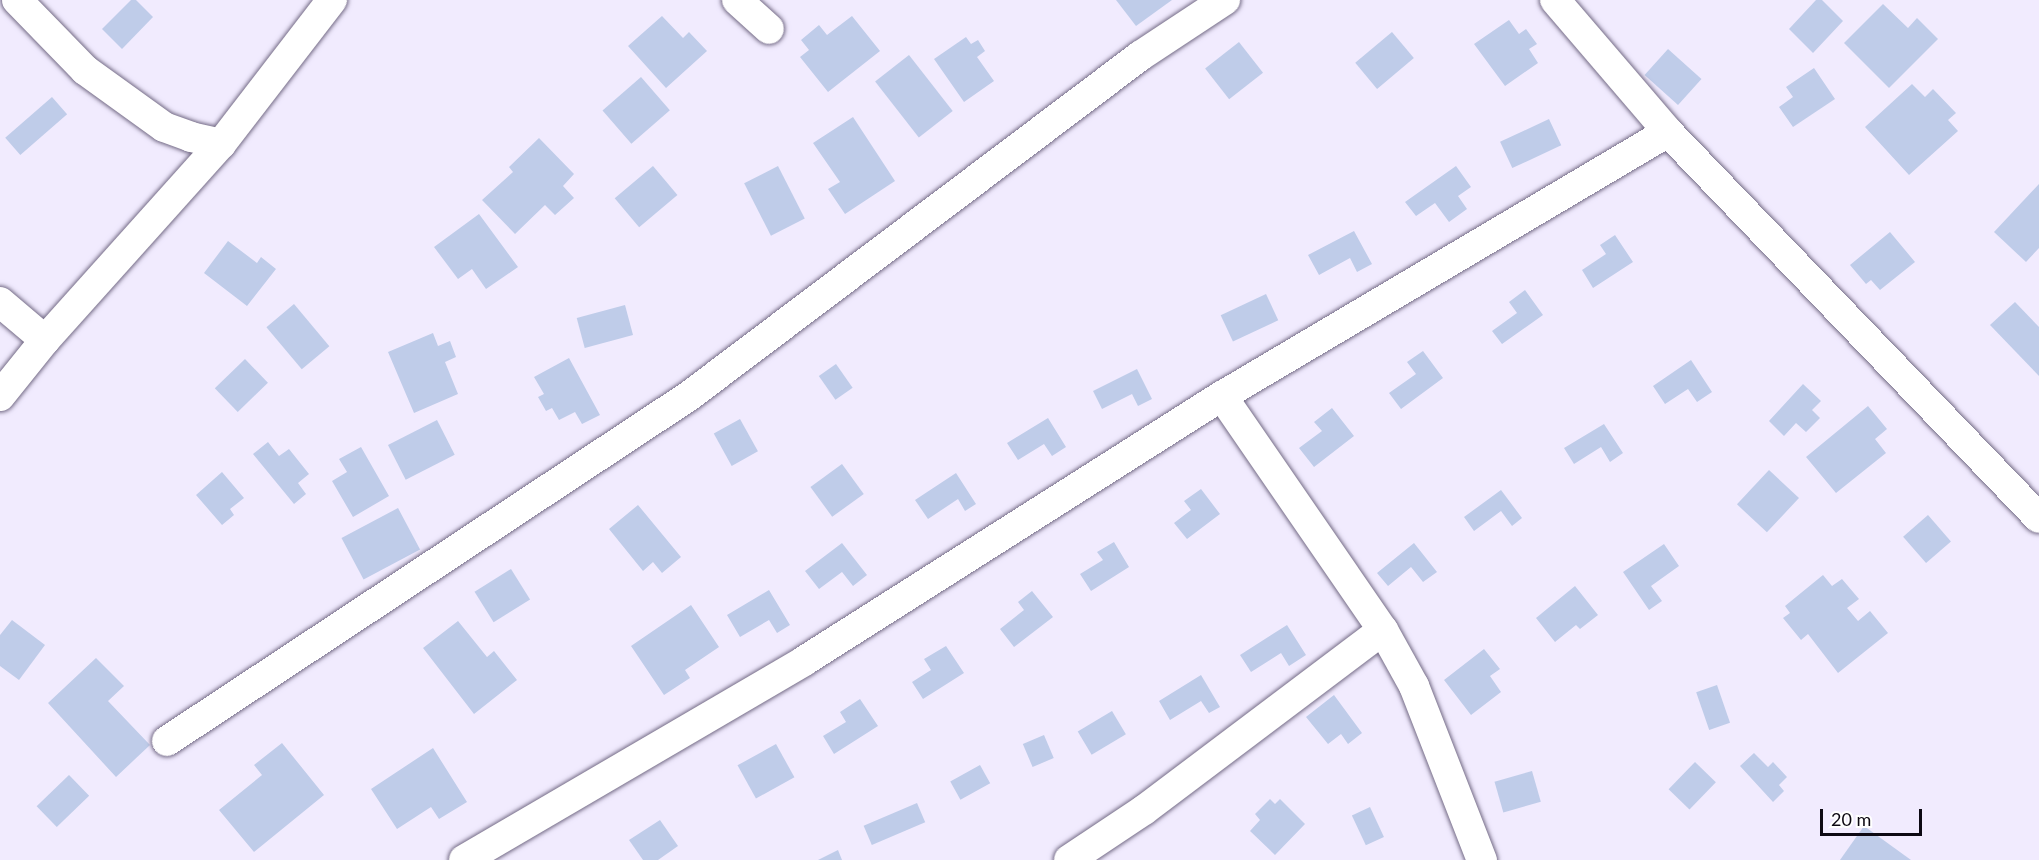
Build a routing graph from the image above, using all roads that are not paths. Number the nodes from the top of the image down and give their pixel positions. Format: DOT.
graph roads {
  1 [pos="17,0"];
  2 [pos="332,0"];
  3 [pos="737,0"];
  4 [pos="1225,0"];
  5 [pos="1569,4"];
  6 [pos="769,29"];
  7 [pos="1668,132"];
  8 [pos="221,144"];
  9 [pos="0,302"];
  10 [pos="45,340"];
  11 [pos="0,396"];
  12 [pos="1222,396"];
  13 [pos="2039,518"];
  14 [pos="1383,630"];
  15 [pos="167,741"];
  16 [pos="464,860"];
  17 [pos="1069,860"];
  18 [pos="1482,860"];
  1 -- 8 [label="street"];
  2 -- 8 [label="street"];
  3 -- 6 [label="street"];
  4 -- 15 [label="street"];
  5 -- 7 [label="street"];
  7 -- 12 [label="street"];
  7 -- 13 [label="street"];
  8 -- 10 [label="street"];
  9 -- 10 [label="street"];
  10 -- 11 [label="street"];
  12 -- 14 [label="street"];
  12 -- 16 [label="street"];
  14 -- 17 [label="street"];
  14 -- 18 [label="street"];
}
